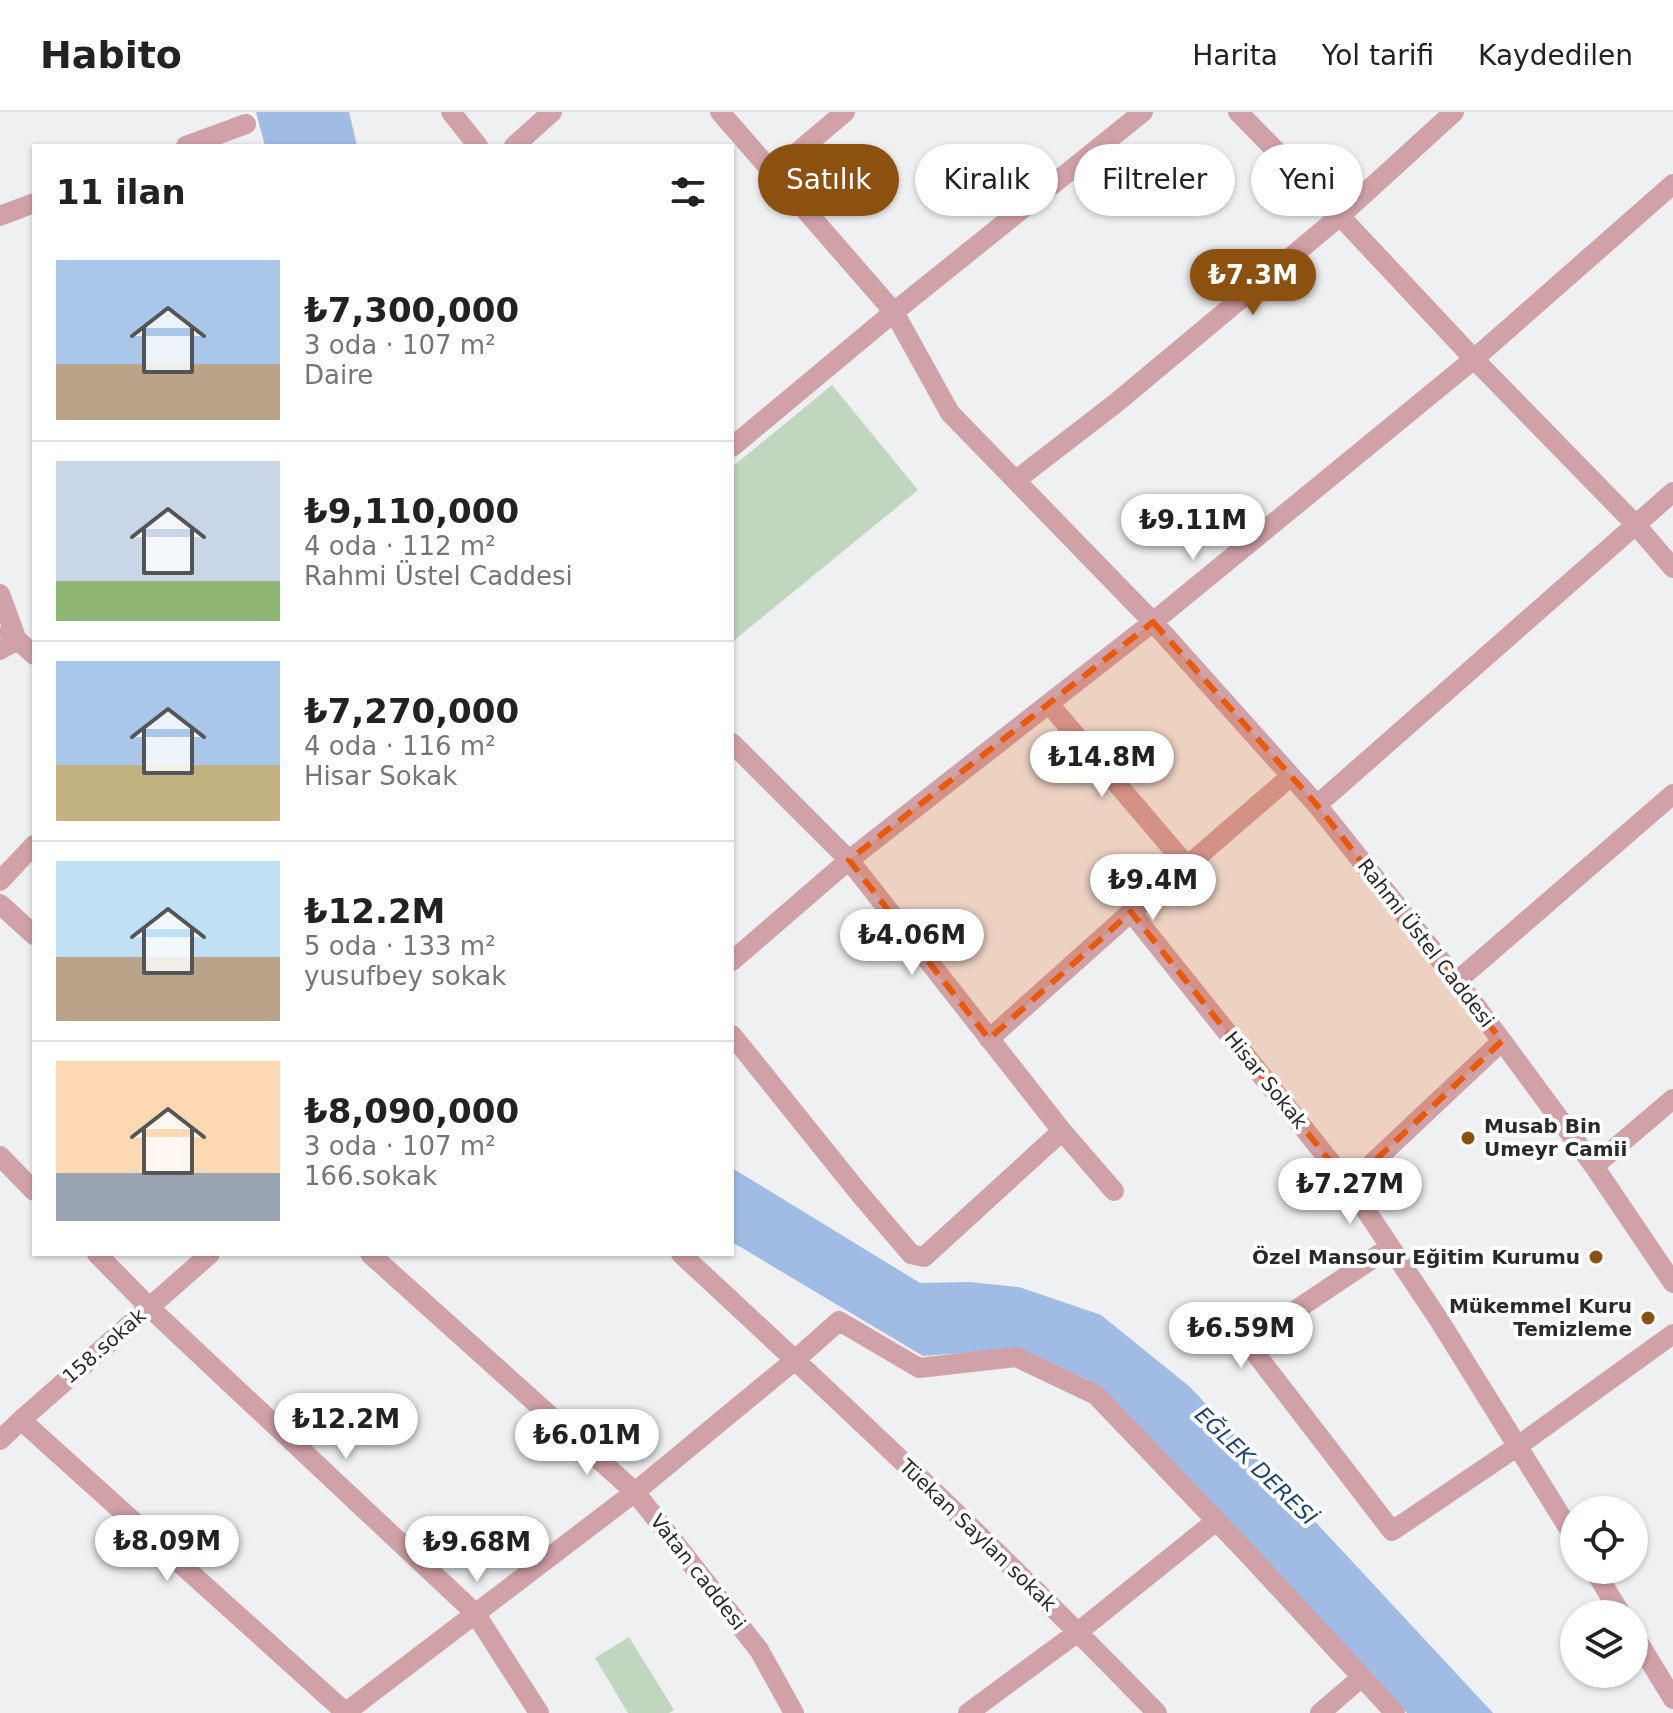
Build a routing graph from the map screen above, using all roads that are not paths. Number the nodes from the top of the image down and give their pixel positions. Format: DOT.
graph roads {
  1 [pos="451,112"];
  2 [pos="552,112"];
  3 [pos="720,112"];
  4 [pos="845,112"];
  5 [pos="1143,112"];
  6 [pos="1238,112"];
  7 [pos="1454,112"];
  8 [pos="246,124"];
  9 [pos="191,144"];
  10 [pos="476,144"];
  11 [pos="516,144"];
  12 [pos="807,144"];
  13 [pos="1269,144"];
  14 [pos="758,156"];
  15 [pos="1673,184"];
  16 [pos="1363,195"];
  17 [pos="32,204"];
  18 [pos="0,216"];
  19 [pos="810,216"];
  20 [pos="1340,216"];
  21 [pos="894,312"];
  22 [pos="1474,359"];
  23 [pos="734,445"];
  24 [pos="1016,480"];
  25 [pos="1673,492"];
  26 [pos="1635,524"];
  27 [pos="1673,568"];
  28 [pos="0,594"];
  29 [pos="1153,622"];
  30 [pos="0,623"];
  31 [pos="9,645"];
  32 [pos="32,654"];
  33 [pos="1049,704"];
  34 [pos="734,745"];
  35 [pos="1291,776"];
  36 [pos="1673,794"];
  37 [pos="1317,805"];
  38 [pos="32,847"];
  39 [pos="849,860"];
  40 [pos="1187,866"];
  41 [pos="0,881"];
  42 [pos="0,904"];
  43 [pos="1131,912"];
  44 [pos="32,933"];
  45 [pos="734,959"];
  46 [pos="1457,981"];
  47 [pos="734,1037"];
  48 [pos="989,1039"];
  49 [pos="1502,1041"];
  50 [pos="1673,1099"];
  51 [pos="1062,1131"];
  52 [pos="0,1156"];
  53 [pos="1594,1166"];
  54 [pos="1349,1185"];
  55 [pos="32,1189"];
  56 [pos="1114,1191"];
  57 [pos="1390,1247"];
  58 [pos="99,1256"];
  59 [pos="208,1256"];
  60 [pos="372,1256"];
  61 [pos="683,1256"];
  62 [pos="1673,1283"];
  63 [pos="149,1307"];
  64 [pos="1673,1334"];
  65 [pos="795,1360"];
  66 [pos="21,1420"];
  67 [pos="0,1440"];
  68 [pos="1518,1446"];
  69 [pos="635,1492"];
  70 [pos="1560,1514"];
  71 [pos="1216,1521"];
  72 [pos="475,1613"];
  73 [pos="1078,1632"];
  74 [pos="1648,1658"];
  75 [pos="1362,1677"];
  76 [pos="1673,1699"];
  77 [pos="346,1713"];
  78 [pos="539,1713"];
  79 [pos="794,1713"];
  80 [pos="968,1713"];
  81 [pos="1157,1713"];
  82 [pos="1320,1713"];
  83 [pos="1395,1713"];
  1 -- 10 [label="street"];
  2 -- 11 [label="street"];
  3 -- 14 [label="street, Rahmi Üstel Caddesi"];
  4 -- 12 [label="street"];
  5 -- 21 [label="street"];
  6 -- 13 [label="street"];
  7 -- 16 [label="street"];
  8 -- 9 [label="street"];
  15 -- 22 [label="street"];
  17 -- 18 [label="street"];
  19 -- 21 [label="street, Rahmi Üstel Caddesi"];
  20 -- 22 [label="street"];
  20 -- 24 [label="street"];
  21 -- 23 [label="street"];
  21 -- 24 [label="street, Rahmi Üstel Caddesi"];
  22 -- 26 [label="street"];
  22 -- 29 [label="street"];
  24 -- 29 [label="street, Rahmi Üstel Caddesi"];
  25 -- 26 [label="street"];
  26 -- 27 [label="street"];
  26 -- 37 [label="street"];
  28 -- 31 [label="street"];
  29 -- 33 [label="street"];
  29 -- 35 [label="street, Rahmi Üstel Caddesi"];
  30 -- 31 [label="street"];
  31 -- 32 [label="street"];
  33 -- 39 [label="street"];
  33 -- 40 [label="street"];
  34 -- 39 [label="street"];
  35 -- 37 [label="street, Rahmi Üstel Caddesi"];
  35 -- 40 [label="street"];
  36 -- 46 [label="street"];
  37 -- 46 [label="street, Rahmi Üstel Caddesi"];
  38 -- 41 [label="street"];
  39 -- 45 [label="street"];
  39 -- 48 [label="street"];
  40 -- 43 [label="street"];
  42 -- 44 [label="street"];
  43 -- 48 [label="street"];
  43 -- 54 [label="street, Hisar Sokak"];
  46 -- 49 [label="street, Rahmi Üstel Caddesi"];
  47 -- 51 [label="street"];
  48 -- 51 [label="street"];
  49 -- 53 [label="street, Rahmi Üstel Caddesi"];
  49 -- 54 [label="street"];
  50 -- 53 [label="street"];
  51 -- 56 [label="street"];
  52 -- 55 [label="street"];
  53 -- 62 [label="street, Rahmi Üstel Caddesi"];
  54 -- 57 [label="street, Hisar Sokak"];
  57 -- 68 [label="street, Hisar Sokak"];
  57 -- 68 [label="street"];
  58 -- 63 [label="street"];
  59 -- 63 [label="street, 158.sokak"];
  60 -- 69 [label="street, Vatan caddesi"];
  61 -- 65 [label="street, Tüekan Saylan sokak"];
  63 -- 66 [label="street, 158.sokak"];
  63 -- 72 [label="street"];
  64 -- 68 [label="street"];
  65 -- 69 [label="street"];
  65 -- 71 [label="street"];
  65 -- 73 [label="street, Tüekan Saylan sokak"];
  66 -- 67 [label="street, 158.sokak"];
  66 -- 77 [label="street"];
  68 -- 70 [label="street, Hisar Sokak"];
  69 -- 72 [label="street"];
  69 -- 79 [label="street, Vatan caddesi"];
  71 -- 73 [label="street"];
  71 -- 75 [label="street"];
  72 -- 77 [label="street"];
  72 -- 78 [label="street"];
  73 -- 80 [label="street"];
  73 -- 81 [label="street, Tüekan Saylan sokak"];
  74 -- 76 [label="street"];
  75 -- 82 [label="street"];
  75 -- 83 [label="street"];
}
